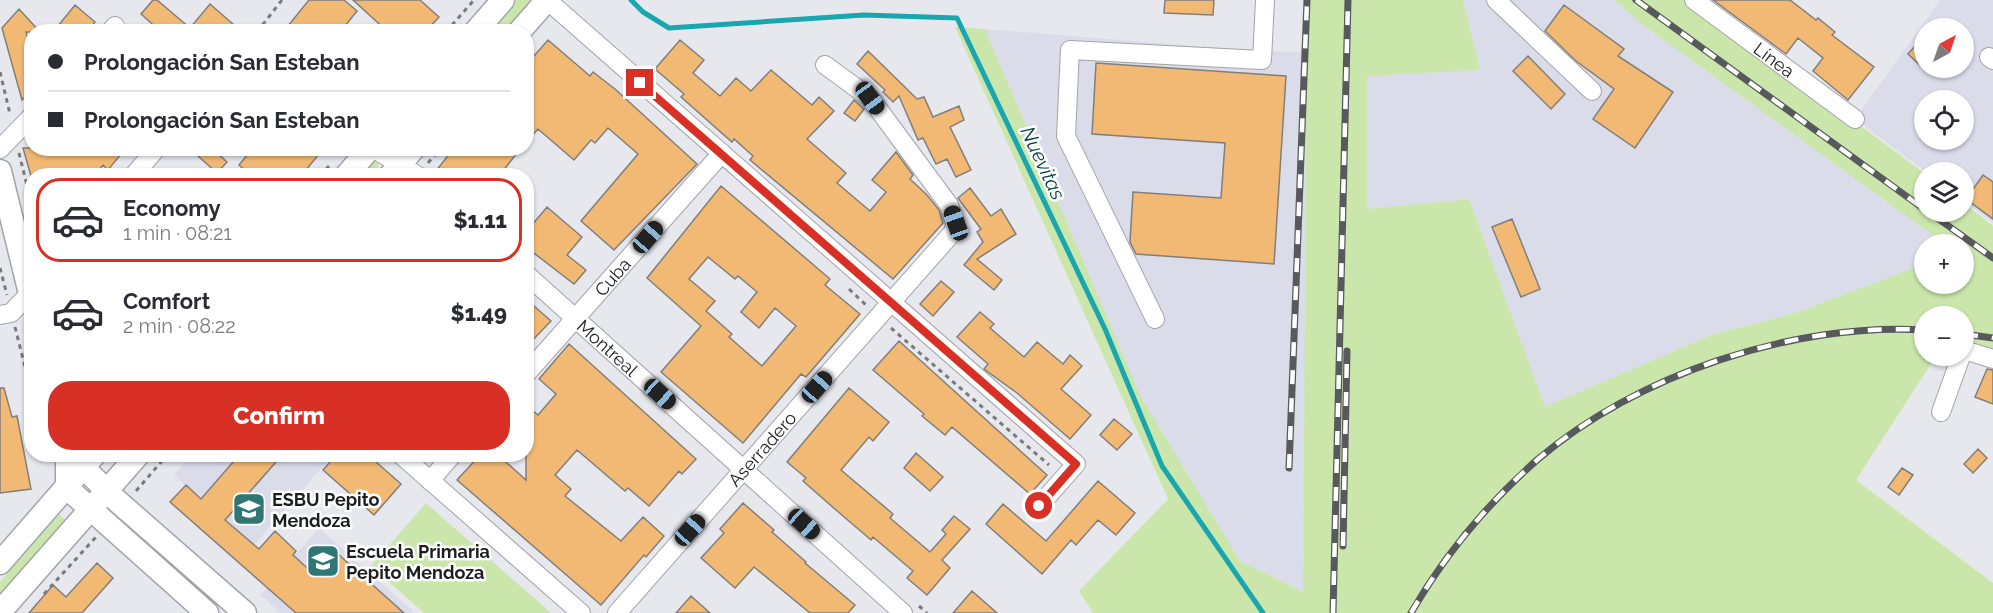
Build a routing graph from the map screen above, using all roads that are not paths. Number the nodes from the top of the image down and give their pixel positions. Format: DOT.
graph roads {
  1 [pos="488,0"];
  2 [pos="503,0"];
  3 [pos="547,0"];
  4 [pos="1265,0"];
  5 [pos="1496,0"];
  6 [pos="1694,0"];
  7 [pos="480,24"];
  8 [pos="482,24"];
  9 [pos="526,24"];
  10 [pos="825,65"];
  11 [pos="1592,91"];
  12 [pos="1856,119"];
  13 [pos="24,124"];
  14 [pos="0,149"];
  15 [pos="722,153"];
  16 [pos="150,156"];
  17 [pos="365,156"];
  18 [pos="387,156"];
  19 [pos="406,166"];
  20 [pos="140,168"];
  21 [pos="353,168"];
  22 [pos="0,171"];
  23 [pos="24,268"];
  24 [pos="534,281"];
  25 [pos="24,301"];
  26 [pos="6,314"];
  27 [pos="887,316"];
  28 [pos="576,319"];
  29 [pos="1155,319"];
  30 [pos="1974,353"];
  31 [pos="1993,359"];
  32 [pos="534,365"];
  33 [pos="1957,366"];
  34 [pos="1941,412"];
  35 [pos="79,462"];
  36 [pos="84,462"];
  37 [pos="132,462"];
  38 [pos="409,462"];
  39 [pos="446,462"];
  40 [pos="744,470"];
  41 [pos="430,481"];
  42 [pos="67,488"];
  43 [pos="107,491"];
  44 [pos="1039,506"];
  45 [pos="90,510"];
  46 [pos="0,563"];
  47 [pos="0,612"];
  48 [pos="207,613"];
  49 [pos="245,613"];
  50 [pos="582,613"];
  51 [pos="617,613"];
  52 [pos="903,613"];
  1 -- 7 [label="main road"];
  2 -- 8 [label="main road"];
  3 -- 9 [label="main road"];
  3 -- 15 [label="street"];
  4 -- 29 [label="street"];
  5 -- 11 [label="street"];
  6 -- 12 [label="street, Línea"];
  10 -- 27 [label="street, Aserradero"];
  13 -- 14 [label="street"];
  15 -- 27 [label="street"];
  15 -- 28 [label="street, Cuba"];
  16 -- 20 [label="street"];
  17 -- 21 [label="main road"];
  18 -- 19 [label="street"];
  22 -- 23 [label="main road"];
  24 -- 28 [label="street, Montreal"];
  25 -- 26 [label="street"];
  27 -- 40 [label="street, Aserradero"];
  27 -- 44 [label="street"];
  28 -- 32 [label="street, Cuba"];
  28 -- 40 [label="street, Montreal"];
  30 -- 31 [label="street"];
  33 -- 34 [label="street"];
  35 -- 42 [label="main road"];
  36 -- 43 [label="main road"];
  37 -- 43 [label="main road"];
  38 -- 41 [label="street"];
  39 -- 41 [label="street"];
  40 -- 51 [label="street, Aserradero"];
  40 -- 52 [label="street, Montreal"];
  41 -- 50 [label="street"];
  42 -- 45 [label="main road"];
  42 -- 46 [label="main road"];
  43 -- 45 [label="main road"];
  43 -- 49 [label="main road"];
  45 -- 47 [label="main road"];
  45 -- 48 [label="main road"];
}
